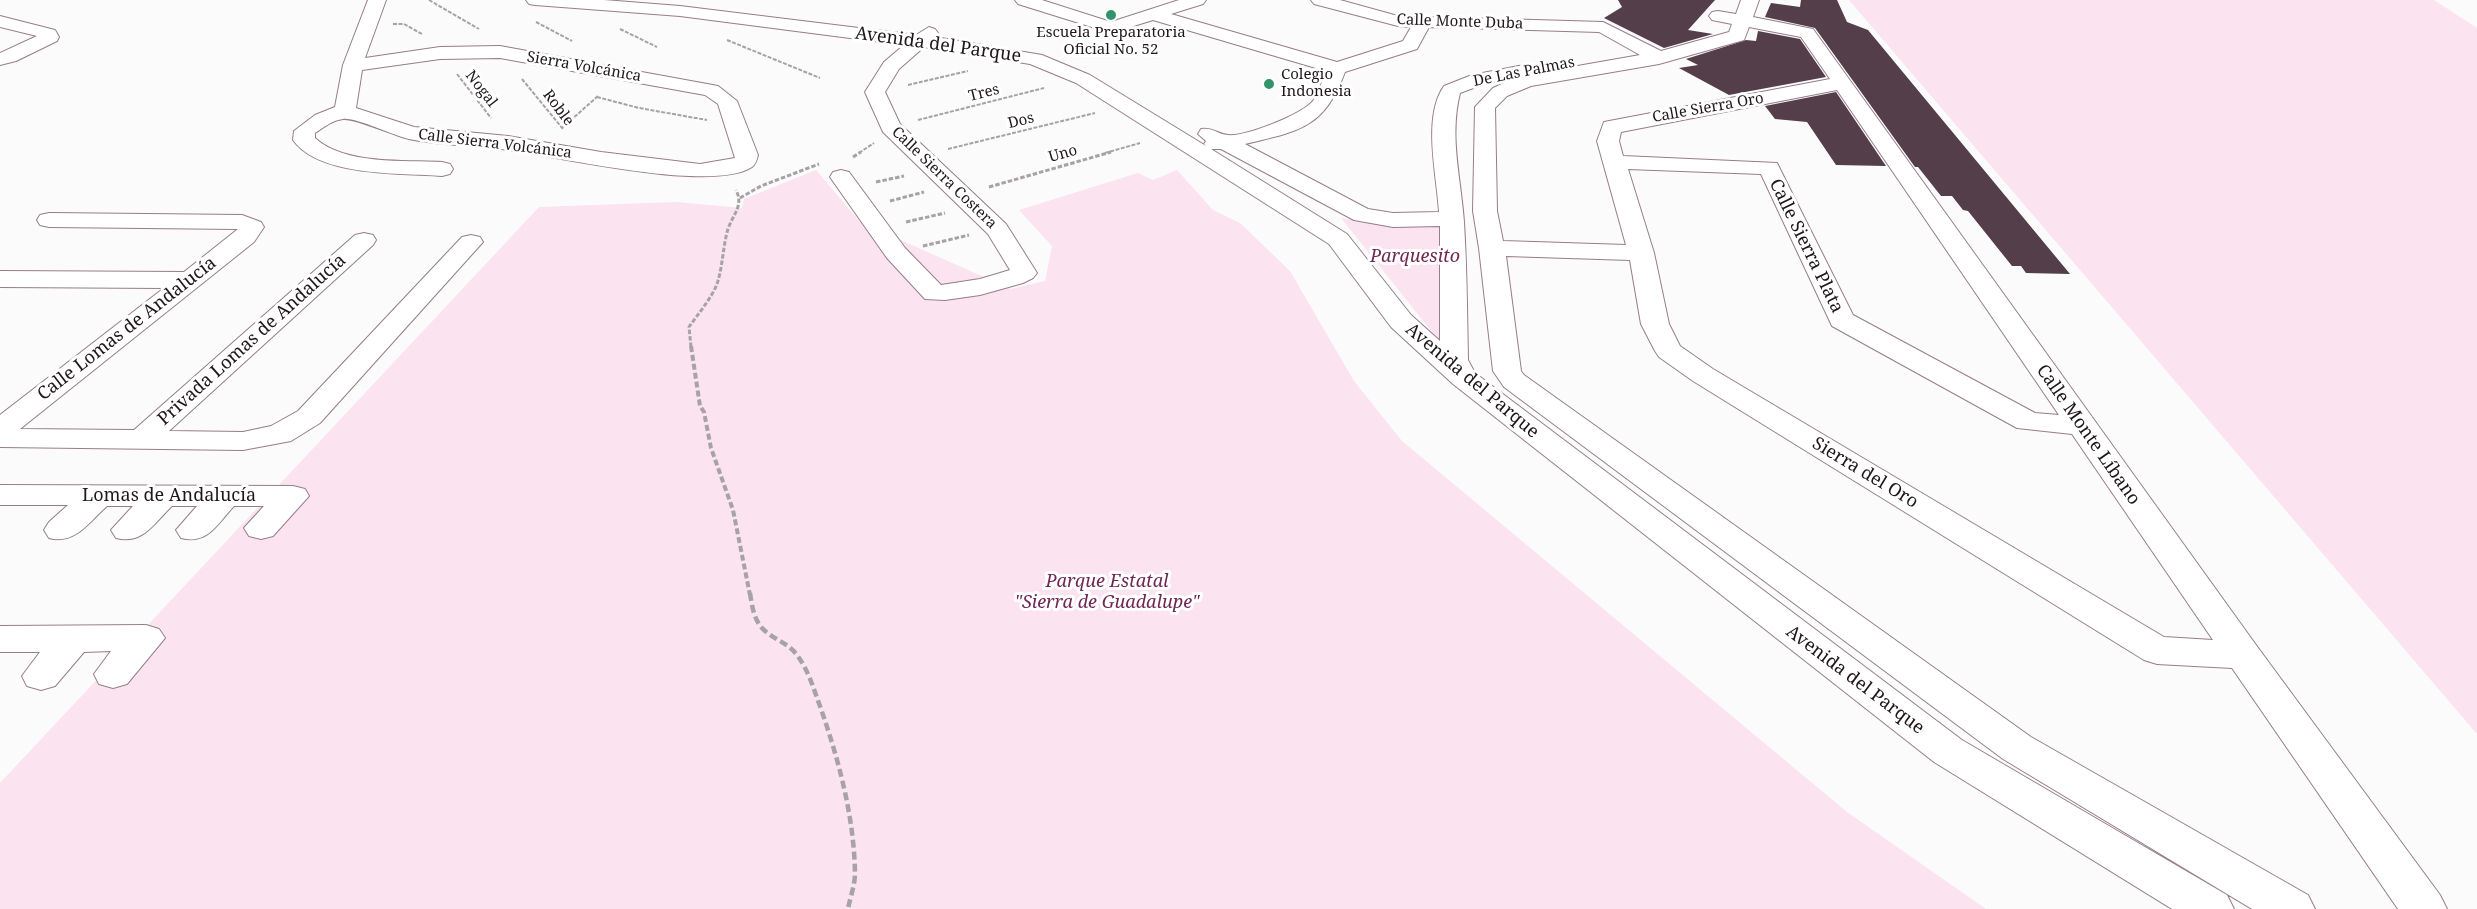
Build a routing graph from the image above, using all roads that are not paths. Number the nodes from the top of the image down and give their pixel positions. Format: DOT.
graph roads {
  1 [pos="377,0"];
  2 [pos="1197,0"];
  3 [pos="1320,0"];
  4 [pos="1034,1"];
  5 [pos="665,3"];
  6 [pos="1734,9"];
  7 [pos="533,10"];
  8 [pos="1155,15"];
  9 [pos="0,21"];
  10 [pos="1423,21"];
  11 [pos="926,36"];
  12 [pos="1651,54"];
  13 [pos="0,59"];
  14 [pos="353,65"];
  15 [pos="1337,68"];
  16 [pos="1842,83"];
  17 [pos="1155,101"];
  18 [pos="345,111"];
  19 [pos="1194,124"];
  20 [pos="1223,142"];
  21 [pos="1193,148"];
  22 [pos="1444,159"];
  23 [pos="1485,160"];
  24 [pos="1616,162"];
  25 [pos="442,169"];
  26 [pos="721,169"];
  27 [pos="851,191"];
  28 [pos="1468,215"];
  29 [pos="49,220"];
  30 [pos="364,240"];
  31 [pos="471,242"];
  32 [pos="1492,248"];
  33 [pos="1641,253"];
  34 [pos="0,279"];
  35 [pos="189,280"];
  36 [pos="1463,378"];
  37 [pos="2081,425"];
  38 [pos="0,430"];
  39 [pos="0,438"];
  40 [pos="141,440"];
  41 [pos="1603,446"];
  42 [pos="1570,461"];
  43 [pos="0,495"];
  44 [pos="99,495"];
  45 [pos="163,496"];
  46 [pos="225,496"];
  47 [pos="261,528"];
  48 [pos="128,530"];
  49 [pos="193,530"];
  50 [pos="61,531"];
  51 [pos="74,638"];
  52 [pos="1,640"];
  53 [pos="2242,655"];
  54 [pos="113,674"];
  55 [pos="41,676"];
  56 [pos="2200,906"];
  57 [pos="2292,909"];
  58 [pos="2424,909"];
  1 -- 14 [label="street"];
  2 -- 8 [label="street"];
  3 -- 10 [label="street, Calle Monte Duba"];
  4 -- 8 [label="street"];
  5 -- 7 [label="street, Avenida del Parque"];
  5 -- 11 [label="street, Avenida del Parque"];
  6 -- 12 [label="street, De Las Palmas"];
  6 -- 16 [label="street, Calle Monte Líbano"];
  8 -- 15 [label="street"];
  9 -- 13 [label="street"];
  10 -- 12 [label="street, Calle Monte Duba"];
  10 -- 15 [label="street"];
  11 -- 17 [label="street, Avenida del Parque"];
  11 -- 21 [label="street, Avenida del Parque"];
  11 -- 27 [label="street, Calle Sierra Costera"];
  12 -- 22 [label="street, De Las Palmas"];
  12 -- 23 [label="street, De Las Palmas"];
  14 -- 18 [label="street"];
  14 -- 26 [label="street, Sierra Volcánica"];
  15 -- 20 [label="street"];
  16 -- 24 [label="street, Calle Sierra Oro"];
  16 -- 37 [label="street, Calle Monte Líbano"];
  18 -- 25 [label="street"];
  18 -- 26 [label="street, Calle Sierra Volcánica"];
  19 -- 20 [label="street"];
  20 -- 21 [label="street"];
  20 -- 28 [label="street"];
  21 -- 36 [label="street, Avenida del Parque"];
  22 -- 23 [label="street"];
  22 -- 28 [label="street, De Las Palmas"];
  23 -- 28 [label="street, De Las Palmas"];
  24 -- 33 [label="street, Sierra del Oro"];
  24 -- 37 [label="street, Calle Sierra Plata"];
  28 -- 32 [label="street, Avenida del Parque"];
  28 -- 36 [label="street, De Las Palmas"];
  29 -- 35 [label="street, Calle Lomas de Andalucía"];
  30 -- 40 [label="street, Privada Lomas de Andalucía"];
  31 -- 40 [label="street, Privada Lomas de Andalucía"];
  32 -- 33 [label="street"];
  32 -- 41 [label="street, Avenida del Parque"];
  33 -- 53 [label="street, Sierra del Oro"];
  34 -- 35 [label="street"];
  35 -- 38 [label="street, Calle Lomas de Andalucía"];
  36 -- 42 [label="street, Avenida del Parque"];
  37 -- 53 [label="street, Calle Monte Líbano"];
  39 -- 40 [label="street, Privada Lomas de Andalucía"];
  41 -- 42 [label="street"];
  41 -- 57 [label="street, Avenida del Parque"];
  42 -- 56 [label="street, Avenida del Parque"];
  43 -- 44 [label="street, Lomas de Andalucía"];
  44 -- 45 [label="street, Lomas de Andalucía"];
  44 -- 50 [label="street"];
  45 -- 46 [label="street, Lomas de Andalucía"];
  45 -- 48 [label="street"];
  46 -- 47 [label="street, Lomas de Andalucía"];
  46 -- 49 [label="street"];
  51 -- 52 [label="street"];
  51 -- 54 [label="street"];
  51 -- 55 [label="street"];
  53 -- 58 [label="street, Calle Monte Líbano"];
}
